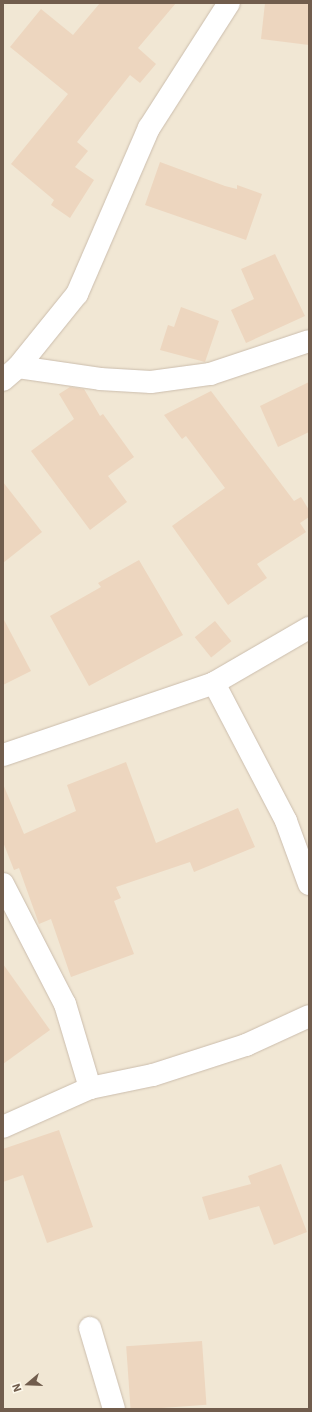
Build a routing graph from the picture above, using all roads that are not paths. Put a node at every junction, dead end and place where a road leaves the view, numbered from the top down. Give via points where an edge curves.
1 (229, 3) edge
2 (309, 341) edge
3 (11, 373) edge
4 (309, 628) edge
5 (214, 683) junction
6 (3, 755) edge
7 (3, 884) edge
8 (309, 884) edge
9 (309, 1016) edge
10 (90, 1088) junction
11 (3, 1127) edge
12 (90, 1328) dead end
13 (114, 1409) edge

1 - 3 street via 149,128 77,294
2 - 3 street via 210,374 151,382
4 - 5 street
5 - 6 street
5 - 8 street via 286,821
7 - 10 street via 66,1004
9 - 10 street via 246,1045 154,1075
10 - 11 street
12 - 13 street

